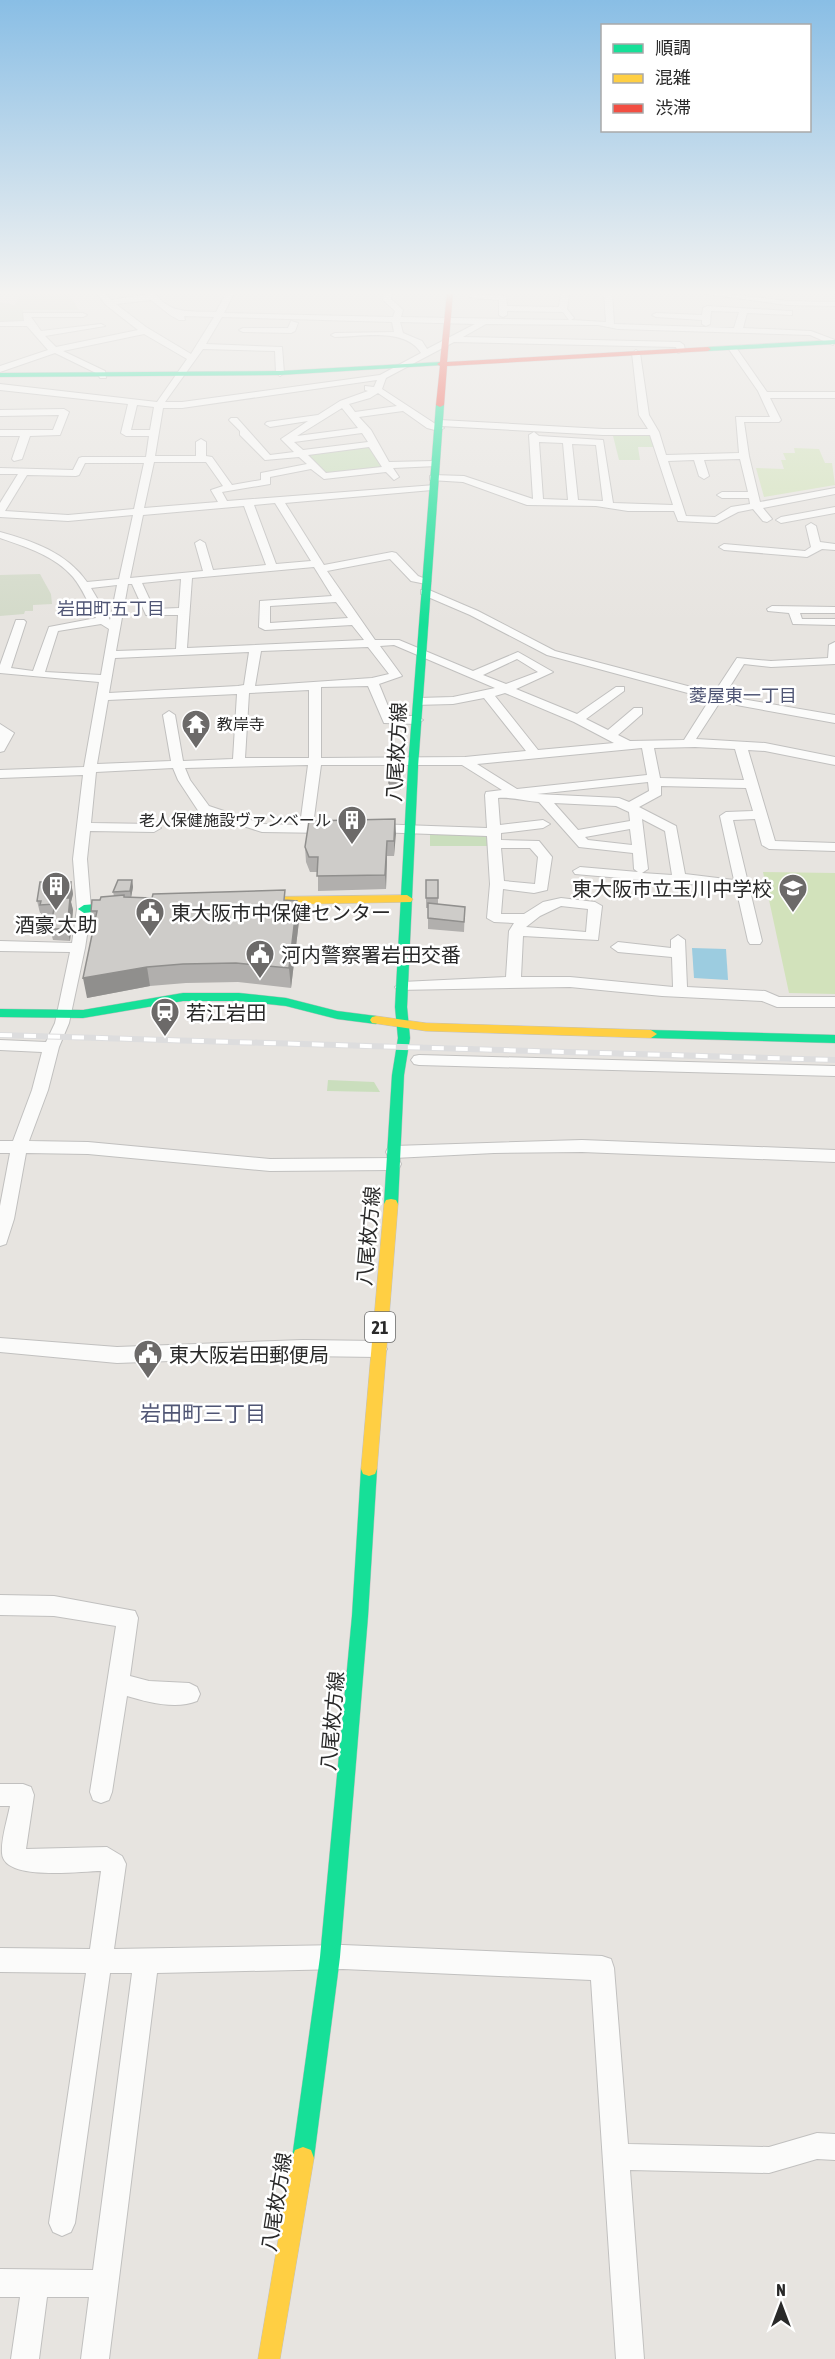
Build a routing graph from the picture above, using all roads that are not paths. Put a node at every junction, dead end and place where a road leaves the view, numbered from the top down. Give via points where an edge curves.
1 (133, 403) edge
2 (142, 403) edge
3 (195, 403) edge
4 (343, 403) joint
5 (398, 403) edge
6 (441, 403) edge
7 (642, 403) edge
8 (768, 403) edge
9 (159, 405) junction
10 (405, 408) junction
11 (0, 412) edge
12 (355, 415) junction
13 (320, 417) junction
14 (234, 420) dead end
15 (270, 424) dead end
16 (439, 426) junction
17 (366, 430) junction
18 (654, 432) junction
19 (0, 433) edge
20 (26, 433) junction
21 (155, 433) junction
22 (287, 440) junction
23 (567, 441) junction
24 (201, 442) dead end
25 (372, 444) junction
26 (299, 454) junction
27 (744, 456) junction
28 (698, 457) junction
29 (663, 458) junction
30 (17, 459) dead end
31 (201, 459) junction
32 (150, 460) junction
33 (434, 464) junction
34 (313, 466) junction
35 (388, 467) junction
36 (0, 471) edge
37 (24, 472) junction
38 (704, 476) dead end
39 (432, 482) junction
40 (229, 488) junction
41 (401, 489) junction
42 (831, 492) edge
43 (722, 495) dead end
44 (279, 501) junction
45 (754, 501) junction
46 (538, 502) junction
47 (573, 502) junction
48 (835, 502) edge
49 (248, 503) junction
50 (608, 504) junction
51 (224, 505) junction
52 (624, 507) junction
53 (679, 508) junction
54 (835, 510) edge
55 (1, 512) edge
56 (138, 513) junction
57 (682, 519) junction
58 (767, 519) dead end
59 (781, 520) dead end
60 (811, 526) dead end
61 (0, 535) edge
62 (200, 543) dead end
63 (724, 547) dead end
64 (818, 547) junction
65 (835, 547) edge
66 (272, 567) junction
67 (318, 567) junction
68 (209, 573) junction
69 (187, 575) junction
70 (129, 580) junction
71 (84, 585) junction
72 (426, 586) junction
73 (339, 599) junction
74 (772, 609) dead end
75 (793, 609) junction
76 (835, 610) edge
77 (184, 611) junction
78 (103, 620) junction
79 (355, 621) junction
80 (20, 622) dead end
81 (835, 622) edge
82 (114, 628) junction
83 (369, 641) junction
84 (835, 645) edge
85 (256, 647) junction
86 (181, 651) junction
87 (422, 652) junction
88 (109, 655) junction
89 (2, 670) edge
90 (38, 674) junction
91 (473, 675) junction
92 (105, 679) junction
93 (372, 682) junction
94 (315, 686) junction
95 (246, 688) junction
96 (620, 689) dead end
97 (508, 690) junction
98 (523, 696) junction
99 (102, 697) junction
100 (718, 698) junction
101 (490, 699) junction
102 (418, 702) junction
103 (638, 711) dead end
104 (169, 715) dead end
105 (578, 719) junction
106 (835, 719) edge
107 (417, 720) junction
108 (0, 728) edge
109 (610, 735) junction
110 (688, 743) junction
111 (647, 744) junction
112 (628, 745) junction
113 (741, 747) junction
114 (0, 748) edge
115 (535, 754) junction
116 (414, 761) junction
117 (465, 761) junction
118 (835, 761) edge
119 (239, 762) junction
120 (315, 763) junction
121 (178, 765) junction
122 (91, 770) junction
123 (0, 774) edge
124 (655, 780) junction
125 (752, 784) junction
126 (510, 792) junction
127 (543, 798) junction
128 (632, 808) junction
129 (760, 815) junction
130 (543, 824) dead end
131 (636, 824) junction
132 (84, 827) junction
133 (154, 828) dead end
134 (306, 829) junction
135 (411, 829) junction
136 (577, 834) junction
137 (495, 835) junction
138 (835, 847) edge
139 (638, 850) junction
140 (641, 869) dead end
141 (580, 871) dead end
142 (678, 877) junction
143 (497, 884) junction
144 (737, 884) dead end
145 (407, 899) junction
146 (245, 902) edge
147 (141, 904) edge
148 (84, 909) junction
149 (527, 919) junction
150 (516, 931) junction
151 (754, 941) dead end
152 (0, 946) edge
153 (618, 947) dead end
154 (78, 948) junction
155 (513, 982) junction
156 (402, 987) junction
157 (680, 990) junction
158 (835, 1002) edge
159 (0, 1013) edge
160 (64, 1014) junction
161 (403, 1025) junction
162 (835, 1039) edge
163 (0, 1045) edge
164 (51, 1047) junction
165 (419, 1060) dead end
166 (835, 1071) edge
167 (0, 1147) edge
168 (19, 1147) junction
169 (835, 1156) edge
170 (394, 1158) junction
171 (0, 1239) edge
172 (0, 1345) edge
173 (378, 1349) junction
174 (0, 1605) edge
175 (117, 1683) junction
176 (189, 1694) dead end
177 (101, 1792) dead end
178 (0, 1795) edge
179 (330, 1957) junction
180 (0, 1960) edge
181 (99, 1960) junction
182 (146, 1961) junction
183 (835, 2146) edge
184 (616, 2157) junction
185 (62, 2223) dead end
186 (0, 2283) edge
187 (35, 2283) junction
188 (104, 2284) junction
189 (25, 2359) edge
190 (95, 2359) edge
191 (269, 2359) edge
192 (630, 2359) edge

1 - 21 street via 126,433
2 - 9 street
3 - 9 street
4 - 12 street
4 - 13 street
5 - 10 street
6 - 16 main road, 八尾枚方線 / 21
7 - 18 street
8 - 27 street via 776,420 739,419
9 - 21 street
10 - 12 street
10 - 16 street via 430,426
11 - 20 street via 64,412 57,433
12 - 17 street
13 - 15 street
13 - 22 street
14 - 26 street via 268,458
16 - 18 street
16 - 33 main road, 八尾枚方線 / 21
17 - 22 street
17 - 25 street
18 - 29 street
19 - 20 street
20 - 30 street
21 - 32 street
22 - 26 street
23 - 46 street via 534,437
23 - 47 street
23 - 50 street via 600,442
24 - 31 street
25 - 26 street
25 - 35 street
26 - 34 street
27 - 28 street
27 - 45 street
28 - 29 street
28 - 38 street
29 - 53 street
31 - 32 street
31 - 40 street via 209,459
32 - 37 street via 82,460 76,473
32 - 56 street
33 - 35 street
33 - 39 main road, 八尾枚方線 / 21
34 - 35 street via 329,477
34 - 40 street via 264,475 267,482
35 - 41 street
36 - 37 street
37 - 55 street
39 - 41 street
39 - 46 street via 464,479 517,499
39 - 72 main road, 八尾枚方線 / 21
40 - 51 street via 216,490
41 - 44 street
42 - 45 street
42 - 48 street
43 - 45 street
44 - 49 street
44 - 67 street
45 - 57 street via 717,520
45 - 58 street
46 - 47 street
47 - 50 street
49 - 51 street
49 - 66 street
50 - 52 street
51 - 56 street
52 - 53 street
52 - 57 street via 629,516
53 - 57 street
54 - 59 street
55 - 56 street via 68,518
56 - 70 street
60 - 64 street
61 - 71 street via 53,557 77,573
62 - 68 street
63 - 64 street via 807,554
64 - 65 street
66 - 67 street
66 - 68 street
67 - 72 street via 392,555
67 - 73 street
68 - 69 street
69 - 70 street
69 - 77 street
70 - 71 street
70 - 77 street via 150,614
70 - 82 street
71 - 78 street
72 - 87 main road, 八尾枚方線 / 21
72 - 100 street via 551,653
73 - 79 street
73 - 79 street via 264,603 265,627
74 - 75 street
75 - 76 street
75 - 81 street via 797,622
77 - 86 street
78 - 82 street
78 - 90 street via 53,629
79 - 83 street
80 - 89 street
82 - 88 street
83 - 85 street
83 - 87 street via 395,642
83 - 93 street via 396,676
84 - 100 street via 833,661 771,664 741,660
85 - 86 street
85 - 95 street
86 - 88 street
87 - 91 street
87 - 102 main road, 八尾枚方線 / 21
88 - 92 street
89 - 90 street
90 - 92 street
91 - 97 street
91 - 97 street via 518,655 547,672
92 - 99 street
93 - 94 street
93 - 107 street via 388,720
94 - 95 street
94 - 120 street
95 - 99 street
95 - 119 street
96 - 105 street
97 - 98 street
97 - 101 street
98 - 101 street
98 - 105 street
99 - 122 street
100 - 106 street
100 - 110 street
101 - 102 street
101 - 115 street
102 - 107 main road, 八尾枚方線 / 21
103 - 109 street
104 - 121 street
105 - 109 street
107 - 116 main road, 八尾枚方線 / 21
108 - 114 street via 8,733
109 - 112 street
110 - 111 street
110 - 113 street
111 - 112 street
111 - 124 street
112 - 115 street
113 - 118 street via 765,747
113 - 125 street
115 - 117 street
116 - 117 street
116 - 120 street
116 - 135 main road, 八尾枚方線 / 21
117 - 126 street
119 - 120 street
119 - 121 street
120 - 134 street
121 - 122 street
121 - 134 street via 192,796 204,809 262,828
122 - 123 street
122 - 132 street
124 - 125 street
124 - 126 street
124 - 128 street via 656,792
125 - 129 street
126 - 127 street
126 - 137 street via 491,795
127 - 128 street via 619,802
127 - 136 street
128 - 131 street
128 - 142 street via 670,829
129 - 138 street via 769,845
129 - 151 street via 726,816
130 - 137 street
131 - 136 street
131 - 139 street
132 - 133 street
132 - 148 street via 80,860
134 - 135 street
135 - 137 street
135 - 145 main road, 八尾枚方線 / 21
136 - 139 street via 584,844
137 - 143 street
137 - 143 street via 534,844 545,857 542,887
139 - 140 street
141 - 142 street via 673,880
142 - 144 street
143 - 149 street via 494,918
145 - 146 main road
145 - 156 main road, 八尾枚方線 / 21
147 - 148 main road
148 - 154 street
149 - 150 street
149 - 150 street via 560,902 595,906 593,937
150 - 155 street
152 - 154 street
153 - 157 street via 678,946
154 - 160 street
155 - 156 street
155 - 157 street
156 - 161 main road, 八尾枚方線 / 21
157 - 158 street via 765,996 777,1002
159 - 160 main road
160 - 161 main road via 183,998 239,997
160 - 164 street
161 - 162 main road
161 - 170 main road, 八尾枚方線 / 21
163 - 164 street
164 - 168 street
165 - 166 street
167 - 168 street
168 - 170 street via 88,1148 270,1165
168 - 171 street
169 - 170 street via 582,1146 494,1147
170 - 173 main road, 八尾枚方線 / 21
172 - 173 street via 117,1355
173 - 179 main road, 八尾枚方線 / 21 via 360,1616
174 - 175 street via 54,1606 128,1618
175 - 176 street via 149,1692
175 - 177 street
178 - 181 street via 23,1795 13,1854 23,1861 107,1859 114,1864
179 - 182 street
179 - 184 street via 602,1968
179 - 191 main road, 八尾枚方線 / 21 via 300,2181
180 - 181 street
181 - 182 street
181 - 185 street
182 - 188 street
183 - 184 street via 817,2146 769,2160
184 - 192 street
186 - 187 street
187 - 188 street
187 - 189 street
188 - 190 street

